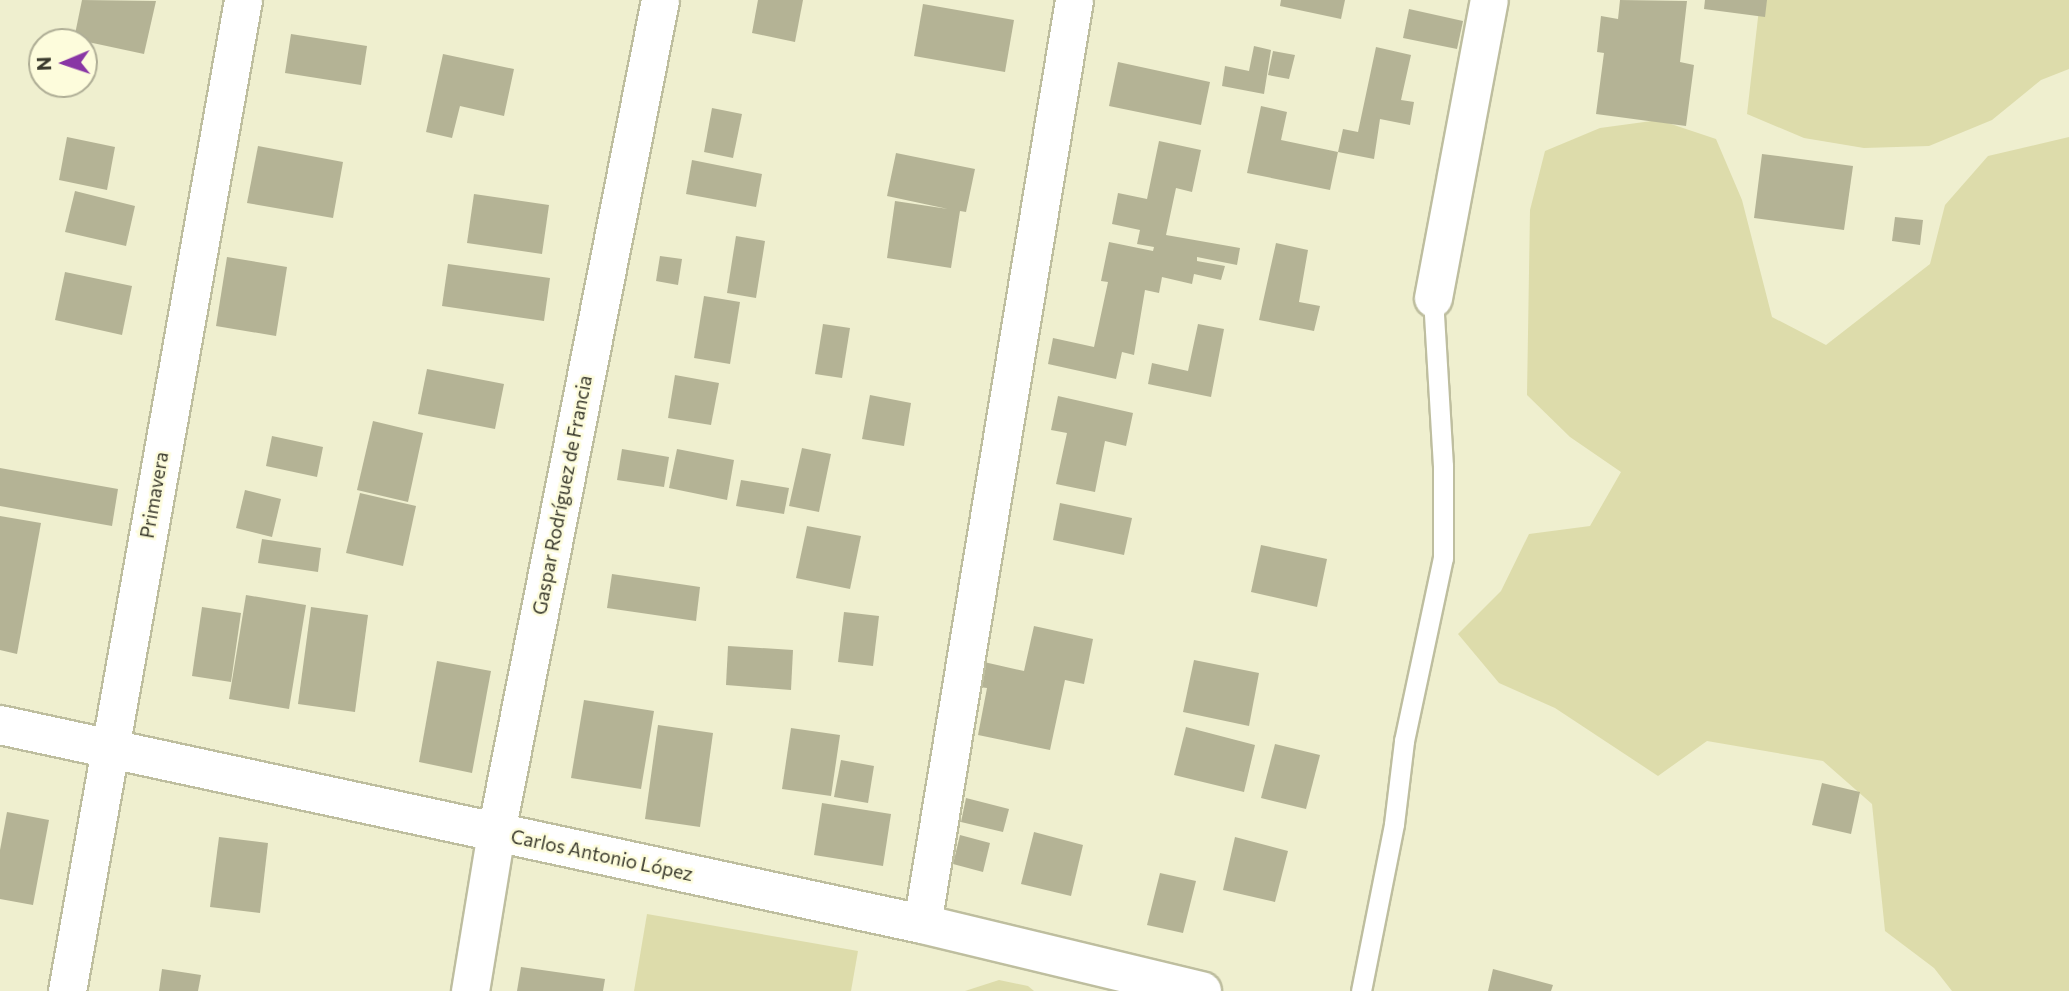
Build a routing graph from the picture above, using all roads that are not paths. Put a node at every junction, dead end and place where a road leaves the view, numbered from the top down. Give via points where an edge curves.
1 (243, 0) edge
2 (660, 0) edge
3 (1074, 0) edge
4 (1489, 0) edge
5 (1433, 298) joint
6 (0, 725) edge
7 (109, 750) junction
8 (496, 832) junction
9 (922, 924) junction
10 (67, 991) edge
11 (470, 991) edge
12 (1202, 991) edge
13 (1361, 991) edge

1 - 7 street, Primavera
2 - 8 street, Gaspar Rodríguez de Francia
3 - 9 street
4 - 5 street
5 - 13 lane via 1443,466 1443,558 1404,741 1394,824
6 - 7 street, Carlos Antonio López
7 - 8 street, Carlos Antonio López
7 - 10 street, Primavera
8 - 9 street, Carlos Antonio López
8 - 11 street, Gaspar Rodríguez de Francia
9 - 12 street, Carlos Antonio López

